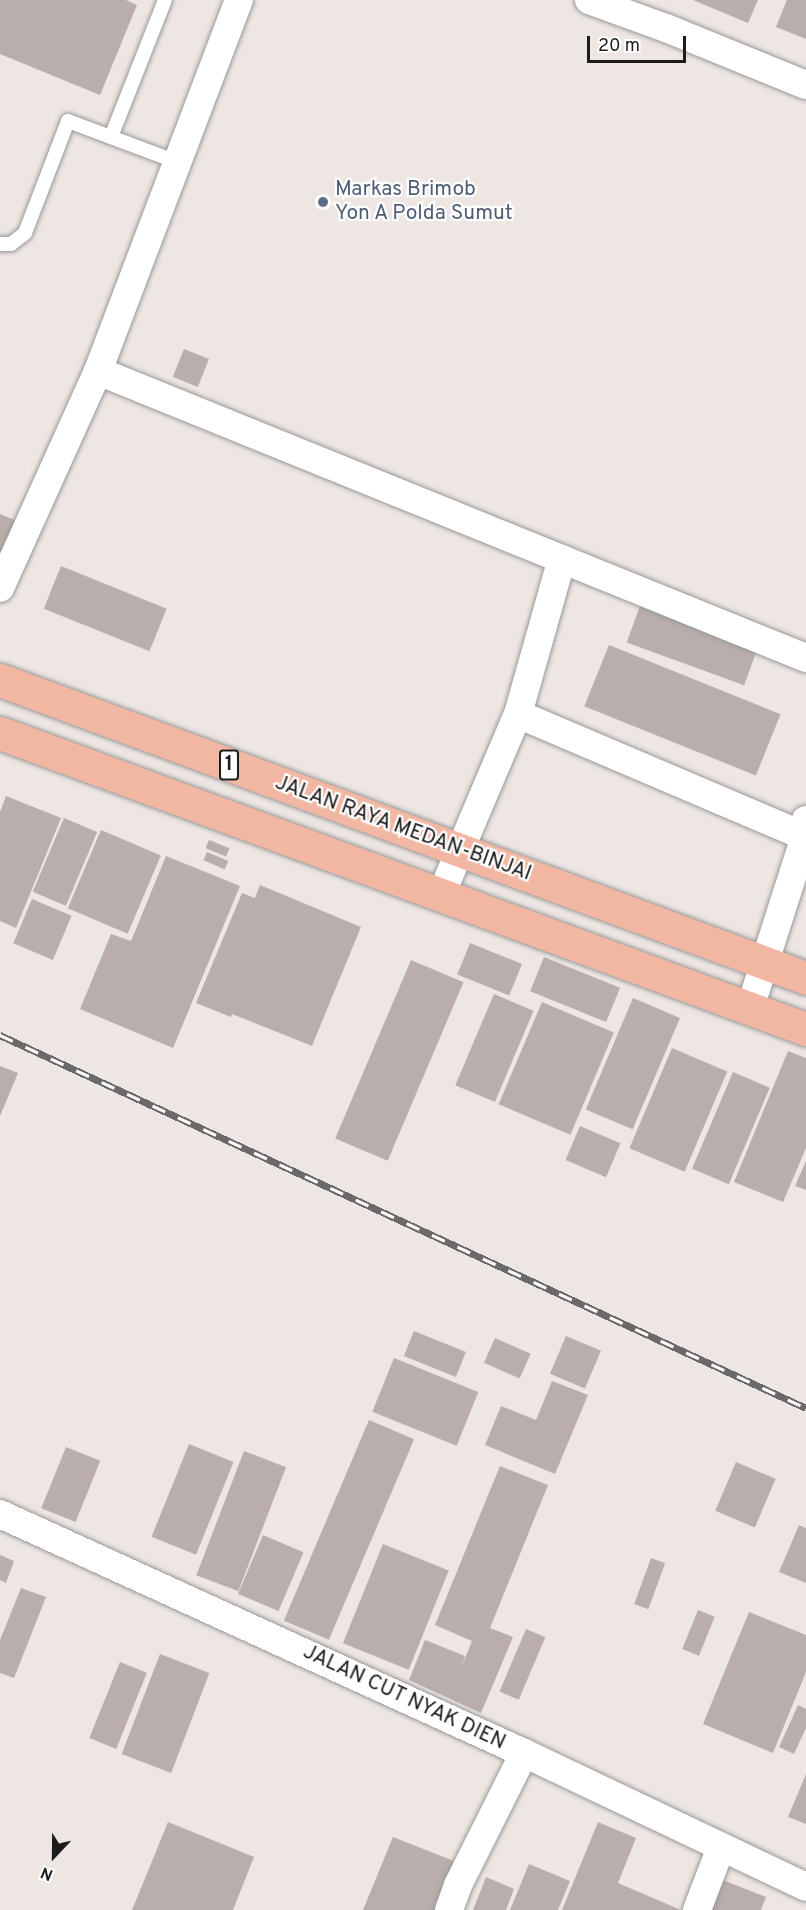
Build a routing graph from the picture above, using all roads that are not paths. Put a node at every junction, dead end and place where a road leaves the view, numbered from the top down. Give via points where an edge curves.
1 (165, 0) edge
2 (238, 0) edge
3 (589, 0) edge
4 (806, 85) edge
5 (111, 137) junction
6 (177, 162) junction
7 (0, 244) edge
8 (98, 371) junction
9 (562, 559) junction
10 (0, 588) edge
11 (806, 658) edge
12 (0, 680) edge
13 (518, 714) junction
14 (0, 733) edge
15 (806, 831) edge
16 (459, 849) junction
17 (441, 895) junction
18 (766, 964) junction
19 (806, 978) edge
20 (750, 1008) junction
21 (806, 1029) edge
22 (0, 1514) edge
23 (524, 1753) junction
24 (722, 1847) junction
25 (806, 1887) edge
26 (449, 1910) edge
27 (697, 1910) edge

1 - 5 lane
2 - 6 street
3 - 4 street
5 - 6 lane
5 - 7 lane via 68,121 25,233 11,244
6 - 8 street
8 - 9 street
8 - 10 street
9 - 11 street
9 - 13 street
12 - 16 main road, JALAN RAYA MEDAN-BINJAI / 1
13 - 15 street
13 - 16 street
14 - 17 main road, 1
15 - 18 street
16 - 17 street
16 - 18 main road, JALAN RAYA MEDAN-BINJAI / 1
17 - 20 main road, 1
18 - 19 main road, JALAN RAYA MEDAN-BINJAI / 1
18 - 20 street
20 - 21 main road, 1
22 - 23 street, JALAN CUT NYAK DIEN
23 - 24 street, JALAN CUT NYAK DIEN
23 - 26 street
24 - 25 street, JALAN CUT NYAK DIEN
24 - 27 street

